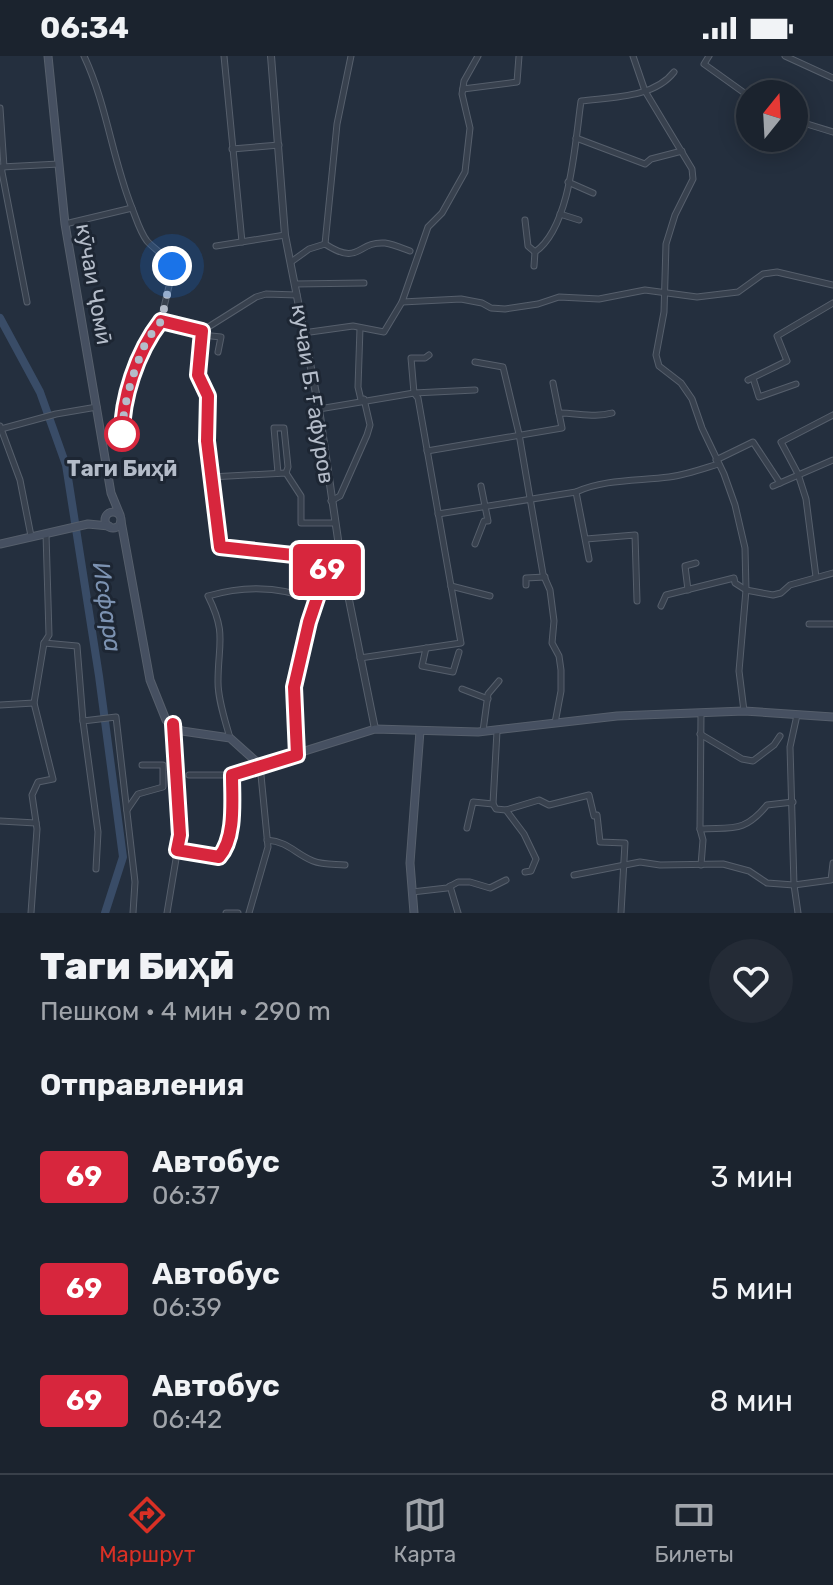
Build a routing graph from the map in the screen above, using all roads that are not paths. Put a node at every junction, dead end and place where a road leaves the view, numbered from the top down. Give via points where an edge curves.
1 (48, 56) edge
2 (84, 56) edge
3 (224, 56) edge
4 (271, 56) edge
5 (351, 56) edge
6 (478, 56) edge
7 (519, 56) edge
8 (633, 56) edge
9 (709, 56) edge
10 (785, 56) edge
11 (674, 72) dead end
12 (833, 78) edge
13 (736, 87) edge
14 (463, 89) junction
15 (645, 91) junction
16 (0, 108) edge
17 (808, 124) edge
18 (833, 132) edge
19 (576, 138) junction
20 (280, 145) junction
21 (232, 149) junction
22 (682, 151) junction
23 (59, 164) junction
24 (4, 167) junction
25 (568, 182) junction
26 (593, 193) dead end
27 (132, 208) junction
28 (560, 214) junction
29 (525, 220) dead end
30 (579, 220) dead end
31 (65, 224) junction
32 (285, 235) junction
33 (242, 242) junction
34 (325, 244) junction
35 (216, 246) dead end
36 (410, 251) dead end
37 (535, 252) junction
38 (291, 262) junction
39 (534, 266) dead end
40 (364, 283) dead end
41 (295, 284) junction
42 (833, 285) edge
43 (664, 290) junction
44 (297, 295) junction
45 (27, 302) dead end
46 (402, 302) junction
47 (833, 303) edge
48 (161, 321) junction
49 (360, 328) junction
50 (202, 333) junction
51 (303, 333) junction
52 (218, 352) dead end
53 (429, 355) dead end
54 (475, 362) dead end
55 (553, 383) dead end
56 (796, 384) dead end
57 (475, 390) dead end
58 (414, 393) junction
59 (362, 400) junction
60 (97, 407) junction
61 (319, 409) junction
62 (559, 413) junction
63 (612, 413) dead end
64 (833, 415) edge
65 (1, 428) edge
66 (519, 434) junction
67 (122, 439) dead end
68 (427, 451) junction
69 (833, 460) edge
70 (717, 462) junction
71 (278, 473) junction
72 (286, 473) junction
73 (798, 474) junction
74 (211, 477) junction
75 (481, 486) dead end
76 (576, 492) junction
77 (111, 493) junction
78 (529, 500) junction
79 (331, 501) junction
80 (485, 507) junction
81 (108, 514) junction
82 (438, 514) junction
83 (120, 518) junction
84 (335, 523) junction
85 (86, 524) junction
86 (110, 527) junction
87 (46, 534) junction
88 (31, 537) junction
89 (586, 539) junction
90 (0, 544) edge
91 (475, 544) dead end
92 (125, 546) junction
93 (330, 559) junction
94 (589, 559) dead end
95 (341, 560) junction
96 (696, 563) dead end
97 (833, 573) edge
98 (545, 577) junction
99 (816, 577) junction
100 (526, 585) dead end
101 (451, 586) junction
102 (688, 590) junction
103 (746, 590) junction
104 (490, 596) dead end
105 (317, 601) junction
106 (637, 601) dead end
107 (661, 606) dead end
108 (809, 624) dead end
109 (833, 624) edge
110 (44, 643) junction
111 (426, 648) junction
112 (459, 652) dead end
113 (360, 658) junction
114 (499, 681) dead end
115 (462, 689) dead end
116 (488, 699) junction
117 (34, 703) junction
118 (0, 705) edge
119 (744, 711) junction
120 (701, 714) junction
121 (797, 715) junction
122 (833, 717) edge
123 (86, 721) junction
124 (173, 724) junction
125 (554, 724) junction
126 (375, 729) junction
127 (420, 731) junction
128 (497, 731) junction
129 (483, 732) junction
130 (700, 734) junction
131 (780, 736) dead end
132 (230, 738) junction
133 (297, 755) junction
134 (142, 765) dead end
135 (260, 765) junction
136 (189, 775) dead end
137 (232, 775) junction
138 (793, 802) junction
139 (493, 804) junction
140 (506, 810) junction
141 (126, 811) junction
142 (0, 821) edge
143 (36, 823) junction
144 (467, 828) dead end
145 (700, 829) junction
146 (267, 840) junction
147 (177, 850) junction
148 (833, 863) edge
149 (624, 864) junction
150 (345, 865) dead end
151 (701, 865) junction
152 (96, 869) dead end
153 (525, 872) dead end
154 (574, 875) dead end
155 (506, 880) dead end
156 (794, 885) junction
157 (450, 886) junction
158 (411, 892) junction
159 (31, 913) edge
160 (133, 913) edge
161 (167, 913) edge
162 (226, 913) edge
163 (238, 913) edge
164 (249, 913) edge
165 (414, 913) edge
166 (458, 913) edge
167 (621, 913) edge
168 (798, 913) edge

1 - 23 main road, кӯчаи Ҷомӣ
2 - 27 street via 100,93
3 - 21 street
4 - 20 street, кучаи Б. Ғафуров
5 - 34 street via 337,124
6 - 14 street
7 - 14 street via 517,82
8 - 15 street
9 - 13 street via 704,64
10 - 12 street
11 - 15 street via 666,83
14 - 46 street via 470,128 465,172 428,227
15 - 19 street via 581,101
15 - 22 street
16 - 24 street
17 - 18 street
19 - 22 street via 645,164
19 - 25 street
20 - 21 street
20 - 32 street, кучаи Б. Ғафуров
21 - 33 street
22 - 43 street via 693,179 666,244
23 - 24 street
23 - 31 main road, кӯчаи Ҷомӣ
24 - 45 street
25 - 26 street
25 - 28 street
27 - 31 street
27 - 48 street via 145,239 172,266
28 - 30 street
28 - 37 street via 547,244
29 - 37 street via 528,246
31 - 60 main road, кӯчаи Ҷомӣ
32 - 33 street
32 - 38 street, кучаи Б. Ғафуров
33 - 35 street
34 - 36 street via 349,255 383,243
34 - 38 street
37 - 39 street
38 - 41 street, кучаи Б. Ғафуров
40 - 41 street
41 - 44 street, кучаи Б. Ғафуров
42 - 43 street via 777,272 763,274 738,292 697,297
43 - 46 street via 599,299 559,297 505,309 461,299
43 - 70 street via 659,366 692,399
44 - 50 street via 256,297
44 - 51 street, кучаи Б. Ғафуров
46 - 49 street via 384,332
47 - 56 street via 777,336 787,361 750,379 759,397
48 - 50 street
48 - 67 street via 147,339 125,401
49 - 51 street
49 - 59 street
50 - 52 street via 221,337
50 - 74 street via 198,375 208,396
51 - 61 street, кучаи Б. Ғафуров
53 - 58 street via 411,358
54 - 66 street via 503,367
55 - 62 street
57 - 58 street
58 - 59 street
58 - 68 street
59 - 61 street
59 - 79 street via 370,425 367,435 340,496
60 - 65 street
60 - 77 main road, кӯчаи Ҷомӣ
61 - 79 street, кучаи Б. Ғафуров
62 - 63 street
62 - 66 street via 562,428
64 - 73 street via 781,442
65 - 88 street via 20,480
66 - 68 street
66 - 78 street
68 - 82 street
69 - 73 street
70 - 73 street via 753,442 776,485
70 - 76 street via 688,474
70 - 103 street via 745,548
71 - 72 street
71 - 72 street via 274,428 284,428
71 - 74 street
72 - 84 street via 301,496 301,523
73 - 99 street
74 - 93 street via 220,547
75 - 80 street
76 - 78 street
76 - 89 street
77 - 81 main road
77 - 83 main road, кӯчаи Ҷомӣ
78 - 80 street
78 - 98 street
79 - 84 street, кучаи Б. Ғафуров
80 - 82 street
80 - 91 street via 488,521
81 - 83 main road via 116,512
81 - 85 main road
81 - 86 main road
82 - 101 street
83 - 86 main road via 116,527
83 - 92 main road, кӯчаи Ҷомӣ
84 - 95 street, кучаи Б. Ғафуров
85 - 86 main road
85 - 87 main road
86 - 92 main road
87 - 88 main road
87 - 110 street via 49,635
88 - 90 main road
89 - 94 street
89 - 106 street via 635,535
92 - 124 main road, кӯчаи Ҷомӣ via 150,680 166,720
93 - 95 street
93 - 105 street
95 - 113 street, кучаи Б. Ғафуров
96 - 102 street via 685,566
97 - 99 street
98 - 100 street via 526,578
98 - 125 street via 554,621 552,643 561,670
99 - 103 street via 773,595
101 - 104 street
101 - 111 street via 461,643
102 - 103 street via 734,578
102 - 107 street via 666,595
103 - 119 street via 739,671
105 - 132 street via 290,592 234,588 208,596 221,623 218,682
105 - 133 street via 294,687
108 - 109 street
110 - 117 street
110 - 123 street via 77,646
111 - 112 street via 422,666 453,672
111 - 113 street
113 - 126 street, кучаи Б. Ғафуров
114 - 116 street
115 - 116 street
116 - 129 street
117 - 118 street
117 - 143 street via 53,779 38,782 32,795
119 - 120 main road
119 - 121 main road
120 - 125 main road
120 - 130 street
121 - 122 main road
121 - 138 street via 790,747
123 - 141 street via 116,717
123 - 152 street via 98,832
124 - 132 main road via 182,731
124 - 147 street
125 - 128 main road
126 - 127 main road
126 - 133 main road
127 - 129 main road
127 - 158 main road
128 - 129 main road
128 - 139 street
130 - 131 street via 753,761
130 - 145 street
132 - 135 main road
133 - 135 main road
134 - 141 street via 163,765 163,787 138,794
135 - 137 street
135 - 146 street
136 - 137 street
137 - 147 street via 224,851 219,857
138 - 145 street via 767,805 743,827
138 - 156 street
139 - 140 street
139 - 144 street via 473,802
140 - 149 street via 589,795 600,842 625,843
140 - 153 street via 536,859
141 - 160 street via 135,882
142 - 143 street
143 - 159 street
145 - 151 street
146 - 150 street via 283,841 311,860
146 - 164 street
147 - 161 street
148 - 156 street via 831,880
149 - 151 street
149 - 154 street
149 - 167 street
151 - 156 street via 723,864 767,883
155 - 157 street via 490,888 470,882
156 - 168 street
157 - 158 street
157 - 166 street
158 - 165 main road
162 - 163 street

